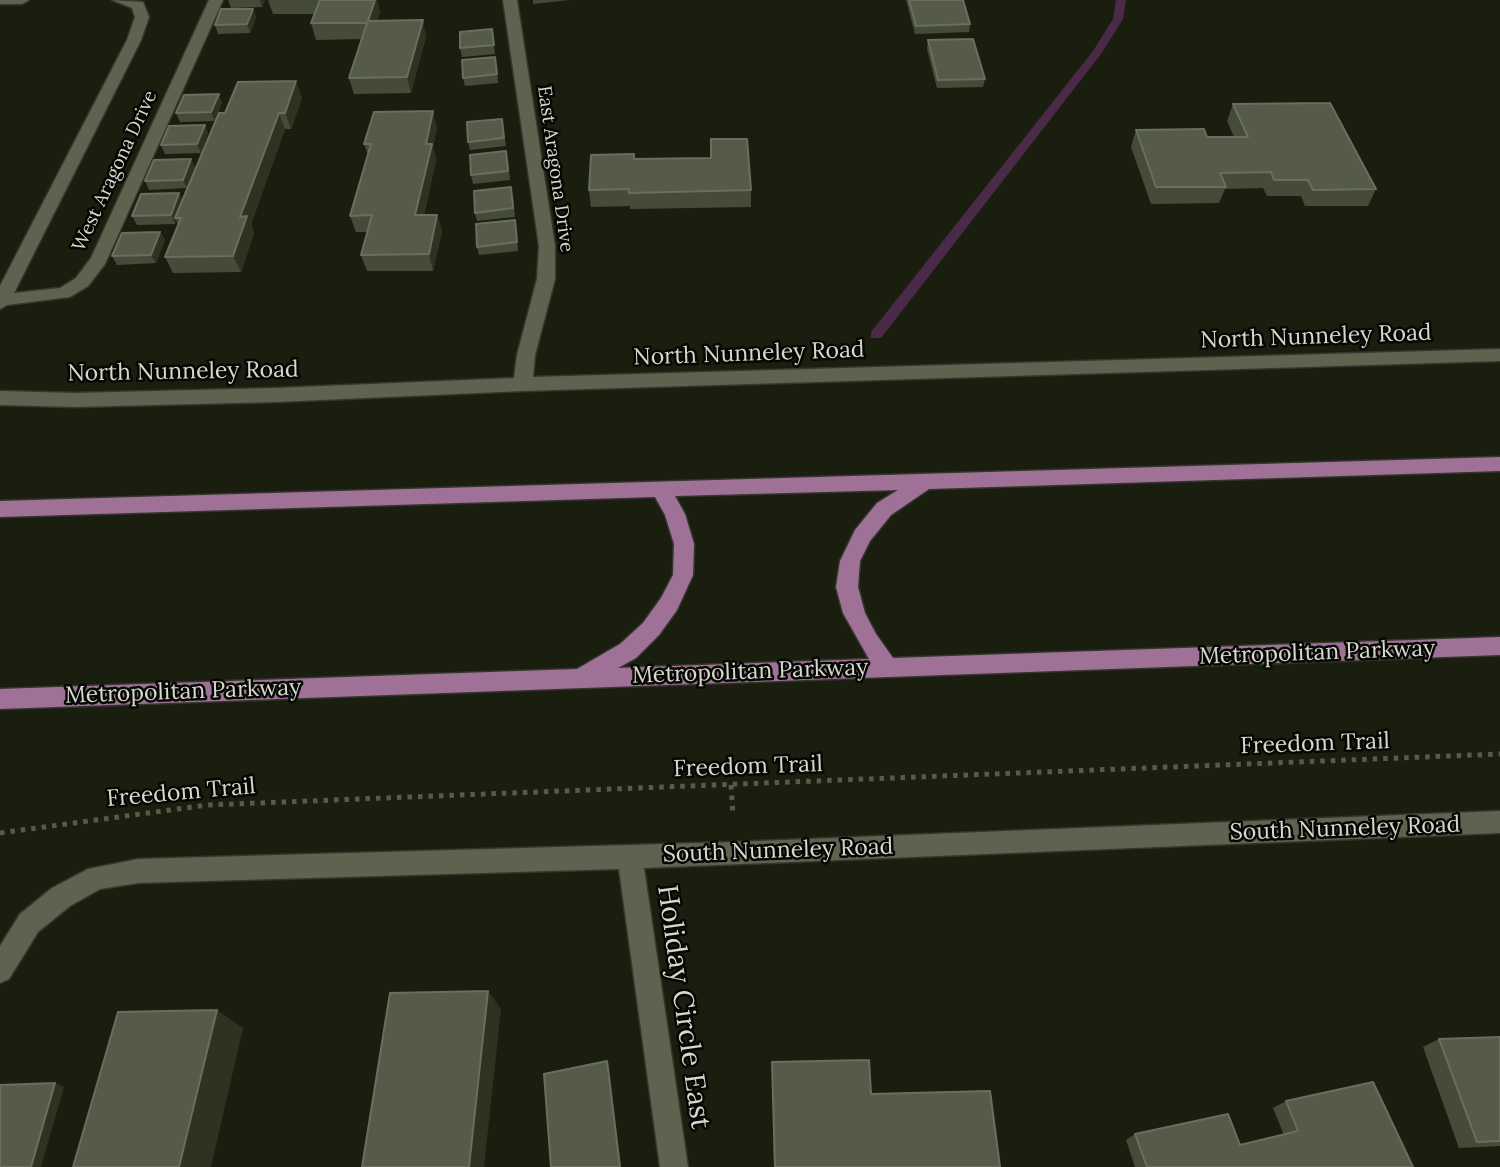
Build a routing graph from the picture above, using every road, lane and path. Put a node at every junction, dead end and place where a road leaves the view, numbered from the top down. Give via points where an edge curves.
1 (22, 0) edge
2 (119, 0) edge
3 (216, 0) edge
4 (510, 0) edge
5 (0, 1) edge
6 (1, 302) edge
7 (1500, 355) edge
8 (523, 384) junction
9 (0, 398) edge
10 (1500, 464) edge
11 (926, 481) junction
12 (660, 489) junction
13 (0, 509) edge
14 (1500, 646) edge
15 (888, 668) junction
16 (582, 677) junction
17 (0, 699) edge
18 (1500, 754) edge
19 (1500, 822) edge
20 (0, 833) edge
21 (630, 856) junction
22 (0, 970) edge
23 (674, 1167) edge

1 - 5 street
2 - 6 street via 138,5 142,17 134,40
3 - 6 street, West Aragona Drive via 99,260 82,282 64,293
4 - 8 street, East Aragona Drive via 547,246 546,279
7 - 8 street, North Nunneley Road
8 - 9 street, North Nunneley Road via 276,396
10 - 11 main road
11 - 12 main road
11 - 15 main road via 884,509 862,536 850,561 847,587 855,613
12 - 13 main road
12 - 16 main road via 675,514 684,544 683,575 651,629 628,651
14 - 15 main road, Metropolitan Parkway
15 - 16 main road, Metropolitan Parkway
16 - 17 main road, Metropolitan Parkway
18 - 20 path, Freedom Trail via 207,805
19 - 21 street, South Nunneley Road
21 - 22 street, South Nunneley Road via 97,877 61,897 29,923
21 - 23 street, Holiday Circle East

